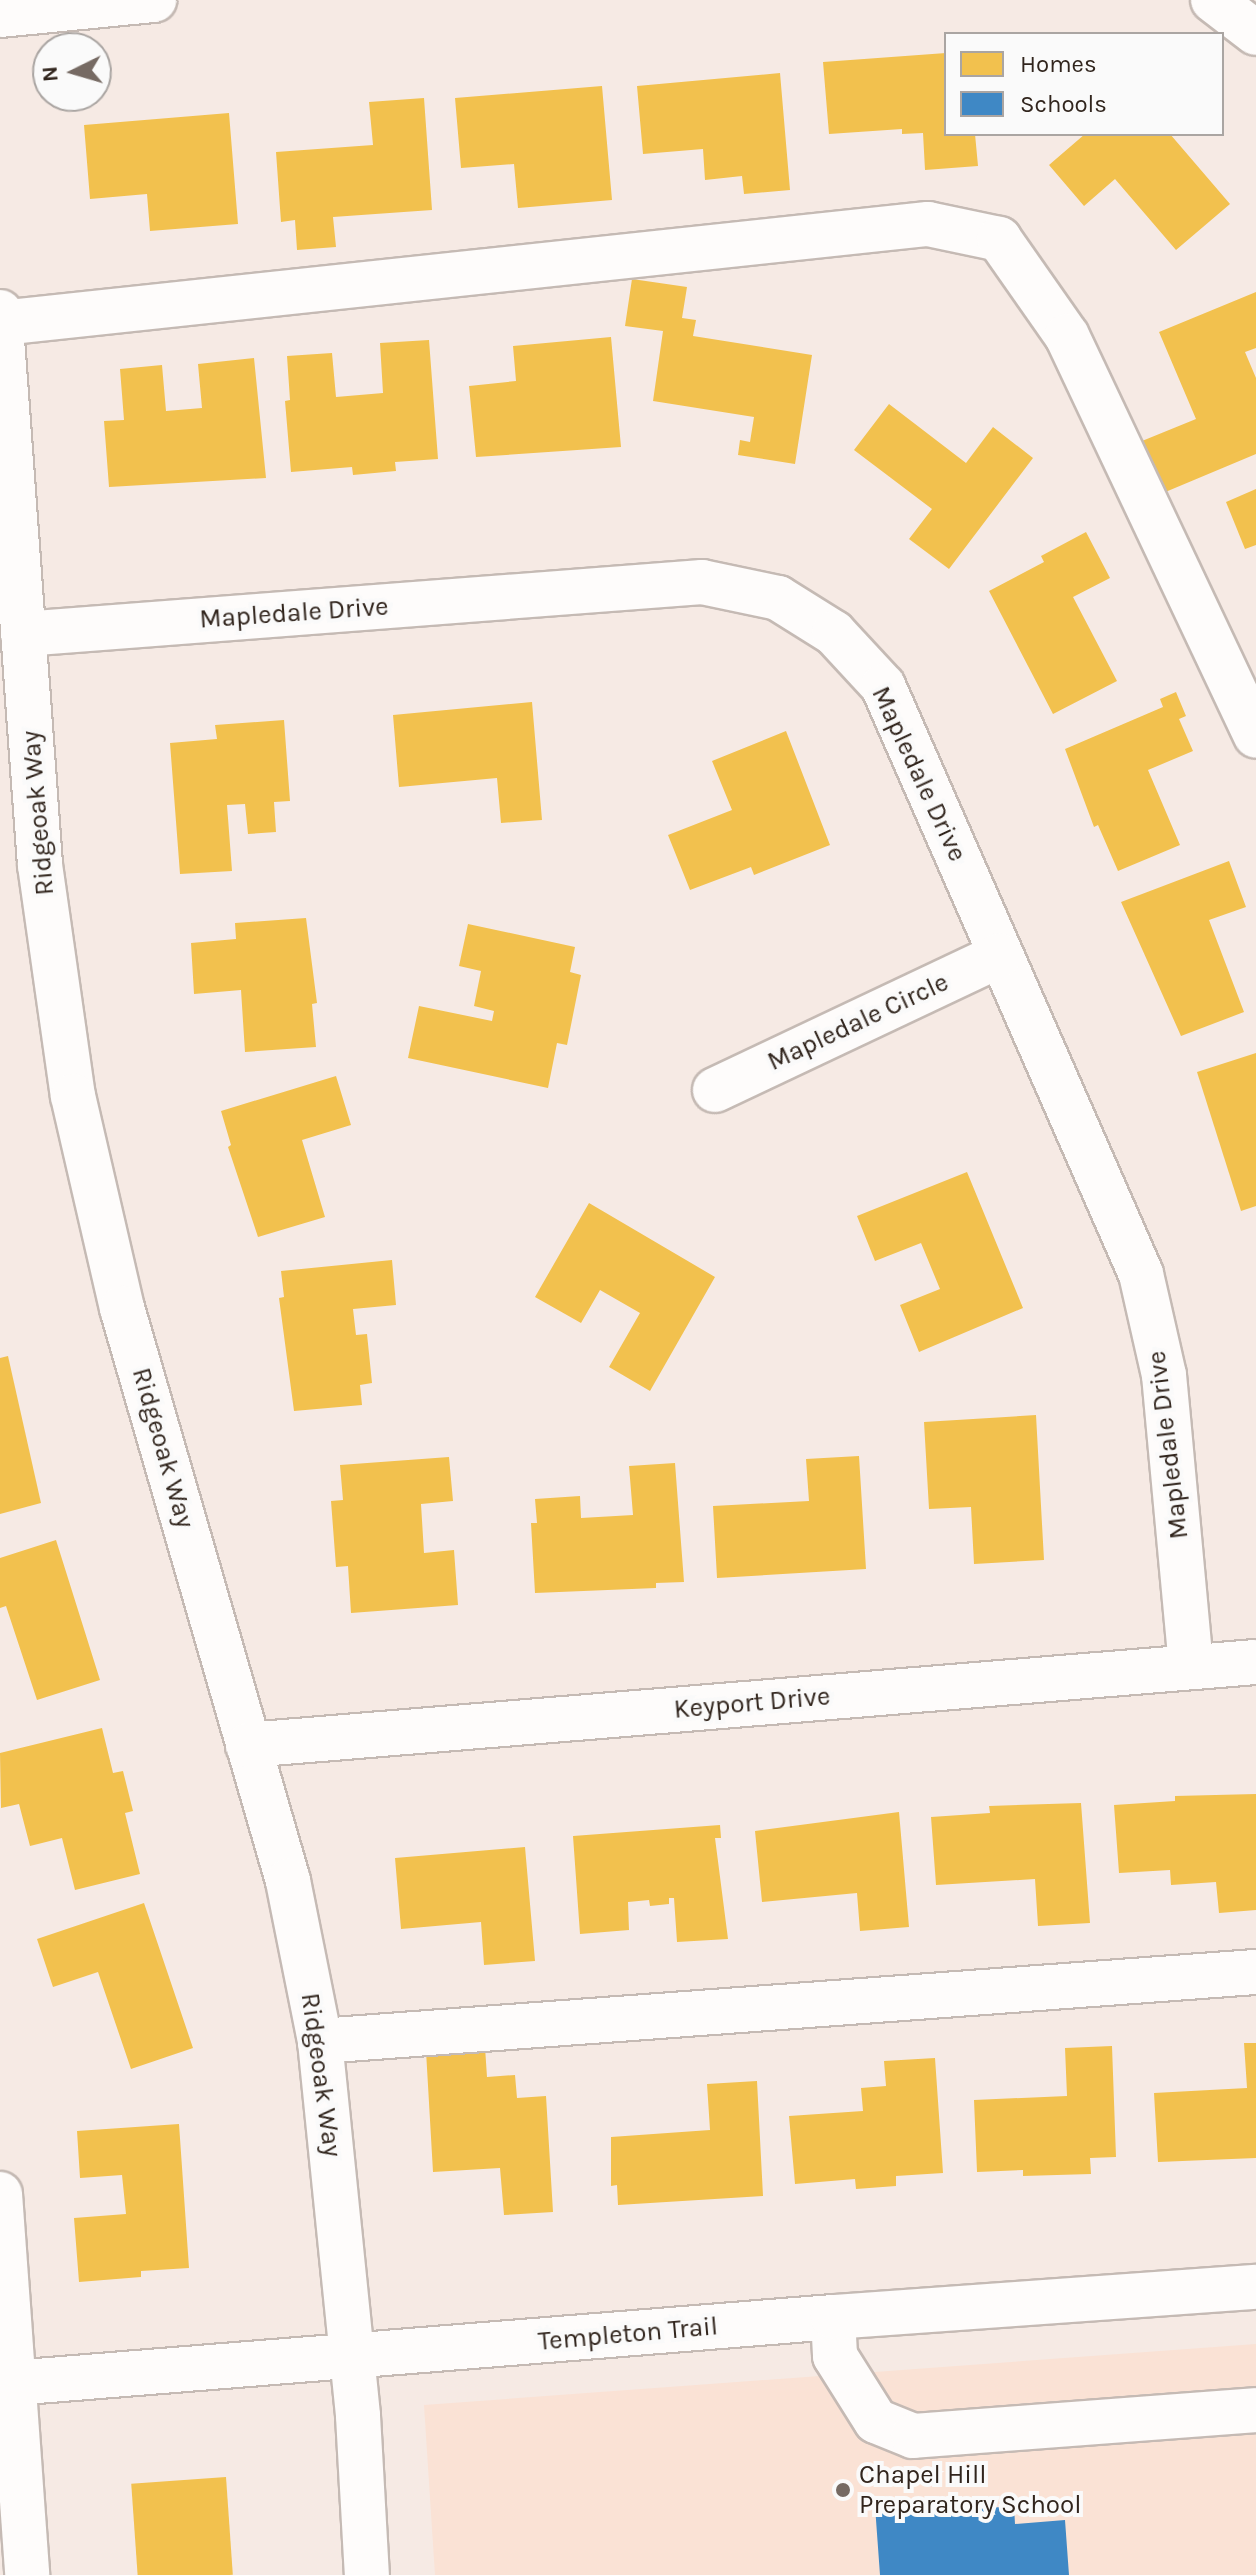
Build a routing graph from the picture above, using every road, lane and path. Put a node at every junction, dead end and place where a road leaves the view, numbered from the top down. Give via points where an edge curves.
1 (154, 0) edge
2 (1213, 0) edge
3 (0, 15) edge
4 (1256, 33) edge
5 (0, 312) edge
6 (1, 323) edge
7 (23, 634) junction
8 (1256, 736) edge
9 (1000, 955) junction
10 (715, 1090) dead end
11 (1256, 1662) edge
12 (1191, 1667) junction
13 (248, 1745) junction
14 (1256, 1972) edge
15 (320, 2041) junction
16 (0, 2194) edge
17 (1256, 2287) edge
18 (833, 2317) junction
19 (352, 2357) junction
20 (7, 2384) edge
21 (1256, 2410) edge
22 (27, 2575) edge
23 (367, 2575) edge

1 - 3 street
2 - 4 street
5 - 6 street, Ridgeoak Way
6 - 7 street, Ridgeoak Way
6 - 8 street via 928,224 999,239 1067,336
7 - 9 street, Mapledale Drive via 702,582 778,598 834,633 883,686
7 - 13 street, Ridgeoak Way via 40,865 73,1096 122,1308
9 - 10 street, Mapledale Circle
9 - 12 street, Mapledale Drive via 1141,1274 1164,1375
11 - 12 street, Keyport Drive
12 - 13 street, Keyport Drive
13 - 15 street, Ridgeoak Way via 288,1881
14 - 15 street
15 - 19 street, Ridgeoak Way
16 - 20 street
17 - 18 street, Templeton Trail
18 - 19 street, Templeton Trail
18 - 21 street via 835,2356 876,2421 913,2436
19 - 20 street, Templeton Trail
19 - 23 street, Ridgeoak Way
20 - 22 street

